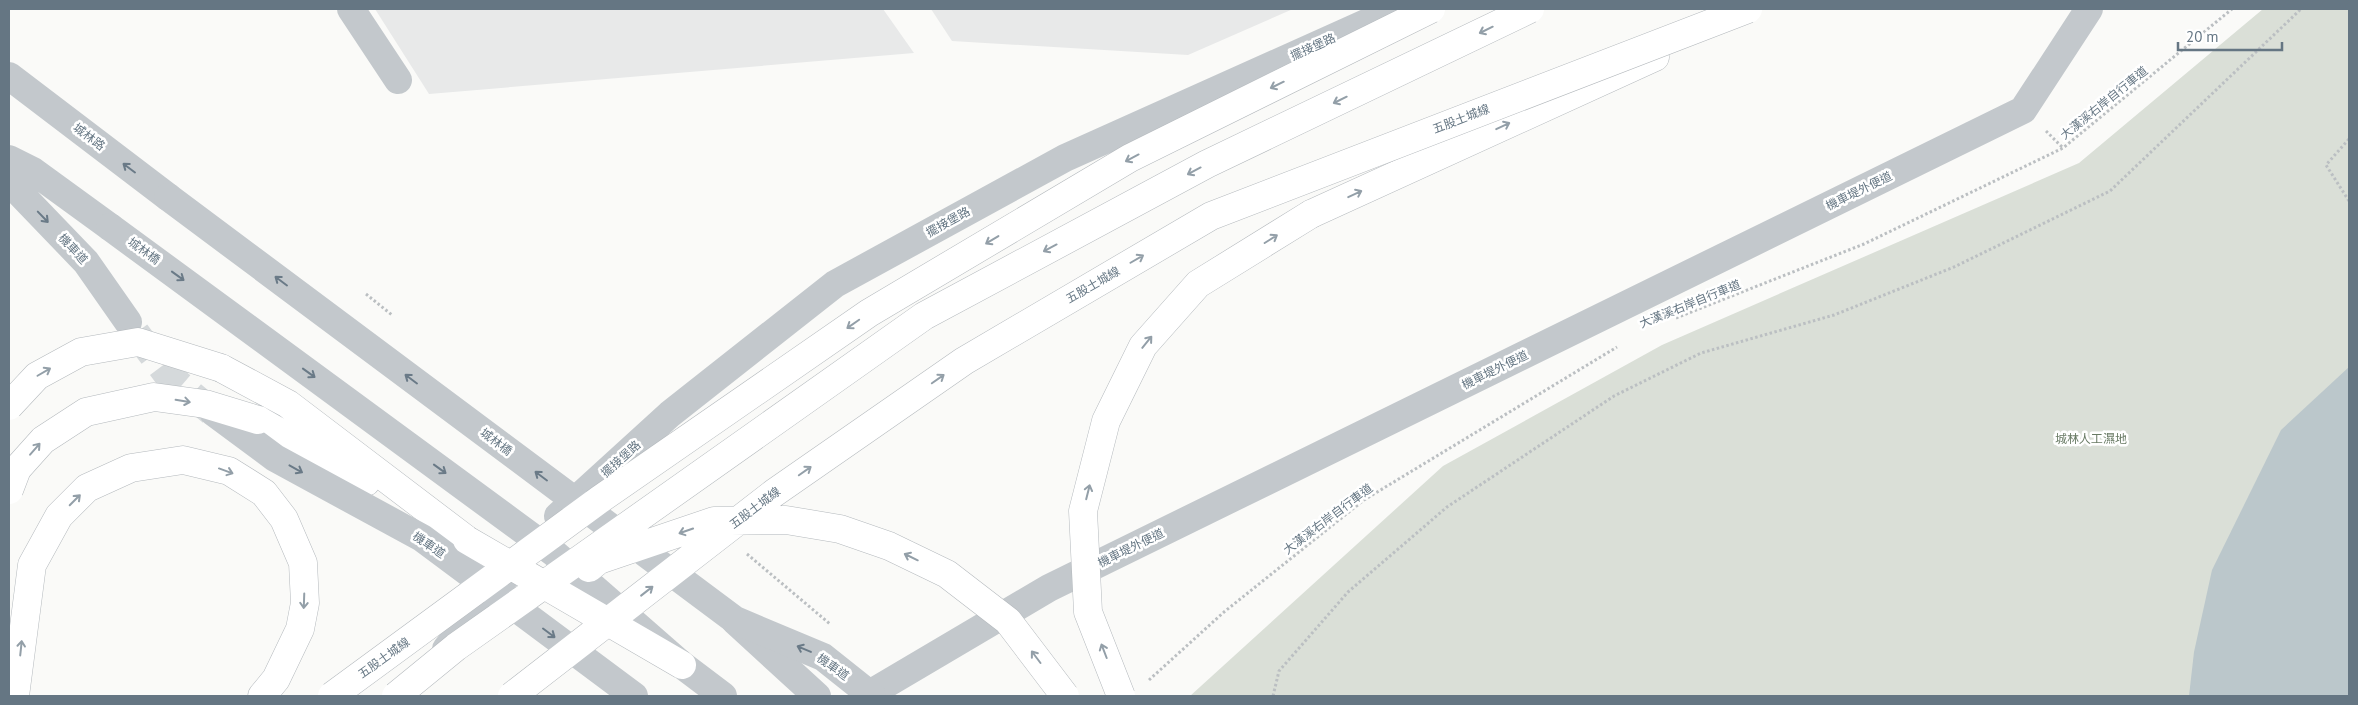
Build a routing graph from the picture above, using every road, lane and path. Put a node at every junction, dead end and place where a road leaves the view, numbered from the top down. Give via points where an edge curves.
1 (351, 9) edge
2 (1398, 9) edge
3 (1431, 9) edge
4 (1530, 9) edge
5 (1748, 9) edge
6 (1761, 9) edge
7 (2089, 9) edge
8 (2232, 9) edge
9 (2301, 9) edge
10 (9, 76) edge
11 (398, 80) dead end
12 (2349, 139) edge
13 (9, 159) edge
14 (9, 182) edge
15 (168, 197) joint
16 (2349, 201) edge
17 (366, 294) dead end
18 (392, 315) dead end
19 (1672, 320) dead end
20 (128, 322) tunnel mouth
21 (1620, 346) dead end
22 (9, 406) edge
23 (212, 412) tunnel mouth
24 (9, 490) edge
25 (552, 521) junction
26 (467, 540) junction
27 (744, 552) dead end
28 (791, 592) dead end
29 (735, 620) junction
30 (682, 665) junction
31 (1146, 683) dead end
32 (15, 696) edge
33 (262, 696) edge
34 (332, 696) edge
35 (342, 696) edge
36 (396, 696) edge
37 (408, 696) edge
38 (419, 696) edge
39 (512, 696) edge
40 (634, 696) edge
41 (723, 696) edge
42 (817, 696) edge
43 (866, 696) edge
44 (872, 696) edge
45 (1065, 696) edge
46 (1121, 696) edge
47 (1273, 696) edge

1 - 11 street
2 - 25 street, 擺接堡路 via 1065,158 835,284 670,414
3 -> 34 highway, 五股土城線, bridge via 1130,158 869,313 599,500
4 -> 36 highway, bridge via 1207,164 924,316 456,647
39 -> 5 highway, 五股土城線, bridge via 774,492 964,361 1211,216
46 -> 6 highway, bridge via 1088,612 1083,511 1106,421 1143,346 1198,284 1311,214
7 - 43 street, 機車堤外便道 via 2023,110 1049,588
8 - 19 path, 大漢溪右岸自行車道 via 2063,148 1864,244
9 - 47 path via 2110,191 1954,267 1843,312 1701,353 1614,396 1447,507 1348,592 1279,671
15 -> 10 street, 城林路
12 - 16 path via 2326,165
13 -> 30 street, 城林橋, bridge via 33,171 110,226 554,553
14 -> 20 street, 機車道 via 86,262
29 -> 15 street, 城林橋, bridge
17 - 18 path
21 - 31 path, 大漢溪右岸自行車道 via 1364,500 1224,612
22 -> 26 highway, bridge via 37,376 81,352 138,342 221,368 288,404
23 -> 40 street, 機車道, bridge via 275,458 422,538
24 -> 26 highway, bridge via 17,470 43,440 86,412 154,397 205,404 258,420
25 - 35 street, 擺接堡路 via 367,670
25 - 37 street, 擺接堡路
26 - 30 highway, bridge
27 - 28 path
29 - 42 street, 城林橋
44 -> 29 street, 機車道, bridge via 824,657
30 - 41 street, 城林橋, bridge
32 -> 33 highway via 32,565 59,516 87,488 122,472 183,460 229,471 264,493 284,519 303,563 305,603 300,629 276,679
45 -> 38 highway, bridge via 1008,621 947,574 889,546 840,529 786,520 714,521 599,560

